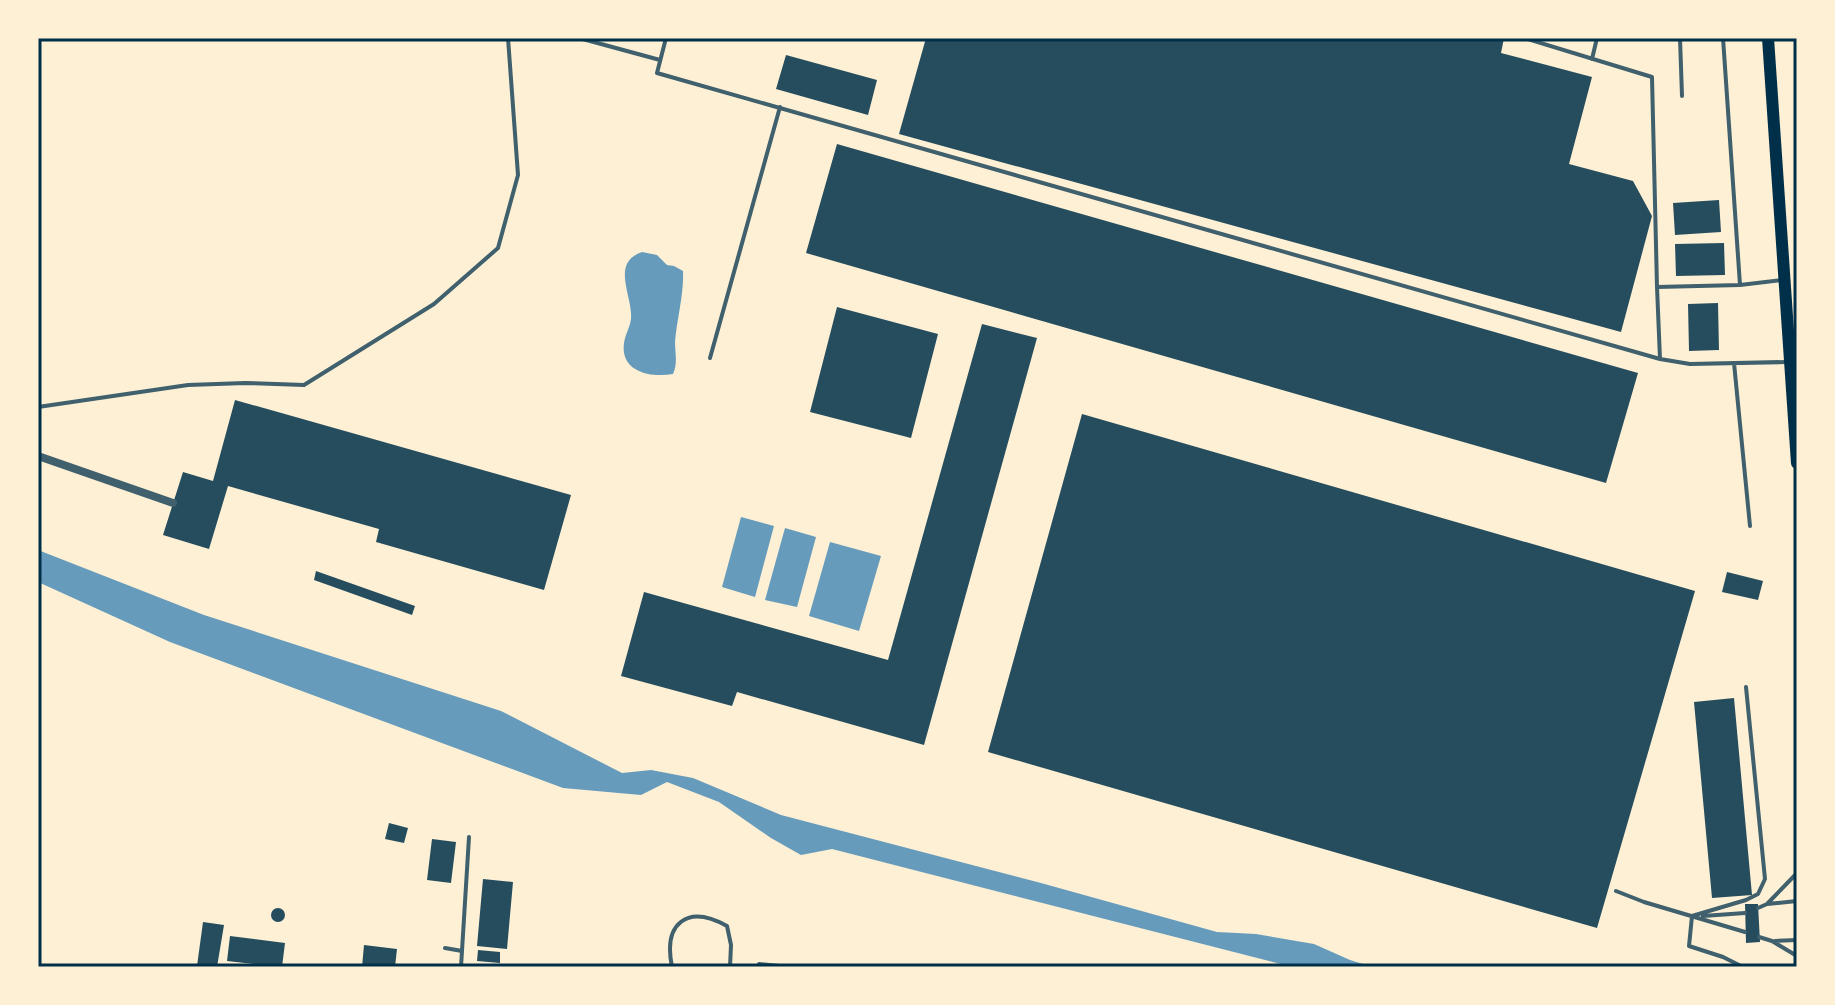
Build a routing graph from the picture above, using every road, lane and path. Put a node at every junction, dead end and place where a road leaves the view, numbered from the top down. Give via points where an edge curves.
1 (508, 38) edge
2 (579, 38) edge
3 (666, 38) edge
4 (1524, 38) edge
5 (1597, 38) edge
6 (1680, 38) edge
7 (1723, 38) edge
8 (1768, 38) edge
9 (1592, 59) junction
10 (660, 60) junction
11 (1682, 96) dead end
12 (780, 107) junction
13 (1784, 280) junction
14 (1740, 285) junction
15 (1657, 287) junction
16 (710, 358) dead end
17 (1660, 359) junction
18 (1790, 362) junction
19 (1734, 363) junction
20 (38, 407) edge
21 (38, 456) edge
22 (1797, 463) edge
23 (173, 503) dead end
24 (1750, 526) dead end
25 (1746, 687) dead end
26 (469, 837) dead end
27 (1797, 873) edge
28 (1616, 891) dead end
29 (1797, 901) edge
30 (1767, 904) junction
31 (1758, 908) dead end
32 (1745, 913) dead end
33 (1692, 916) junction
34 (1745, 932) dead end
35 (1759, 937) dead end
36 (1797, 940) edge
37 (1772, 941) junction
38 (445, 948) dead end
39 (462, 951) junction
40 (1797, 956) edge
41 (461, 967) edge
42 (672, 967) edge
43 (730, 967) edge
44 (759, 967) edge
45 (789, 967) edge
46 (1743, 967) edge

1 - 20 lane via 518,175 498,248 434,304 304,385 188,385
2 - 10 lane
3 - 10 lane
4 - 9 lane
5 - 9 lane
6 - 11 lane
7 - 14 lane
8 - 13 main road
9 - 15 lane via 1652,77
10 - 12 lane via 657,73
12 - 16 lane
12 - 17 lane
13 - 14 lane
13 - 18 main road
14 - 15 lane
15 - 17 lane
17 - 19 lane
18 - 19 lane
18 - 22 main road
19 - 24 lane
21 - 23 street
25 - 33 lane via 1765,879 1758,894
26 - 39 lane
27 - 30 lane
28 - 33 lane
29 - 30 lane
30 - 31 lane
32 - 33 lane
33 - 34 lane
33 - 46 lane via 1689,946
35 - 37 lane
36 - 37 lane
37 - 40 lane
38 - 39 lane
39 - 41 lane
42 - 43 lane via 670,938 677,924 695,916 727,926
44 - 45 lane

